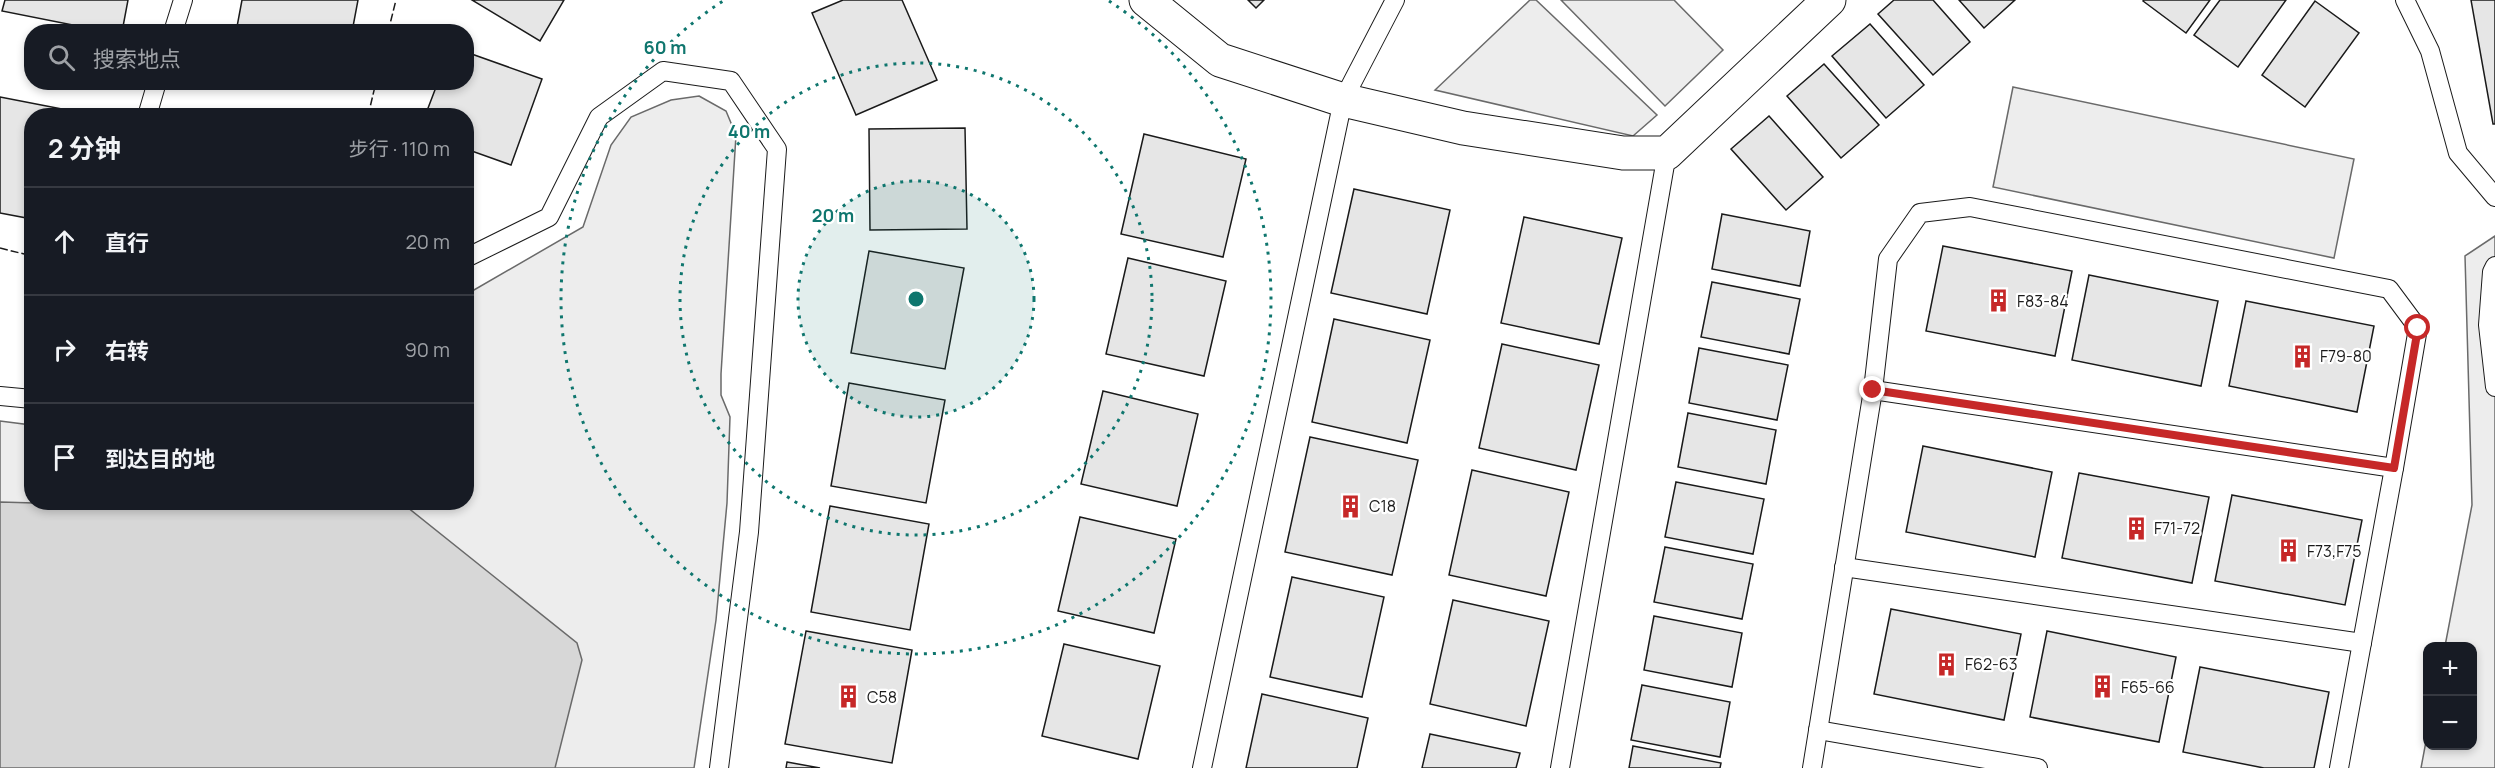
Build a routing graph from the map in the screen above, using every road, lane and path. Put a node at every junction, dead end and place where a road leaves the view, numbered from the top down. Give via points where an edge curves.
1 (183, 0) edge
2 (1146, 0) edge
3 (1395, 0) edge
4 (1829, 0) edge
5 (2405, 0) edge
6 (176, 24) edge
7 (155, 90) edge
8 (1343, 100) junction
9 (149, 108) edge
10 (1667, 153) junction
11 (2495, 197) edge
12 (474, 254) edge
13 (2495, 266) edge
14 (2495, 387) edge
15 (1873, 390) junction
16 (0, 396) edge
17 (24, 398) edge
18 (2394, 468) junction
19 (1845, 567) junction
20 (2362, 643) junction
21 (1818, 730) junction
22 (719, 768) edge
23 (1202, 768) edge
24 (1560, 768) edge
25 (1812, 768) edge
26 (2038, 768) edge
27 (2339, 768) edge

1 - 6 lane
2 - 8 street via 1220,60
3 - 8 lane
4 - 10 street
5 - 11 lane via 2430,51 2458,153
7 - 9 lane
8 - 10 street via 1463,128 1623,153
8 - 23 lane
10 - 24 lane
12 - 22 lane via 549,217 599,117 663,71 731,81 777,149 749,532
13 - 14 lane via 2488,325
15 - 18 lane
15 - 18 lane via 1888,259 1920,213 1970,207 2389,289 2418,328
15 - 19 lane
16 - 17 lane
18 - 20 lane
19 - 20 lane
19 - 21 lane
20 - 27 lane
21 - 25 lane
21 - 26 lane

